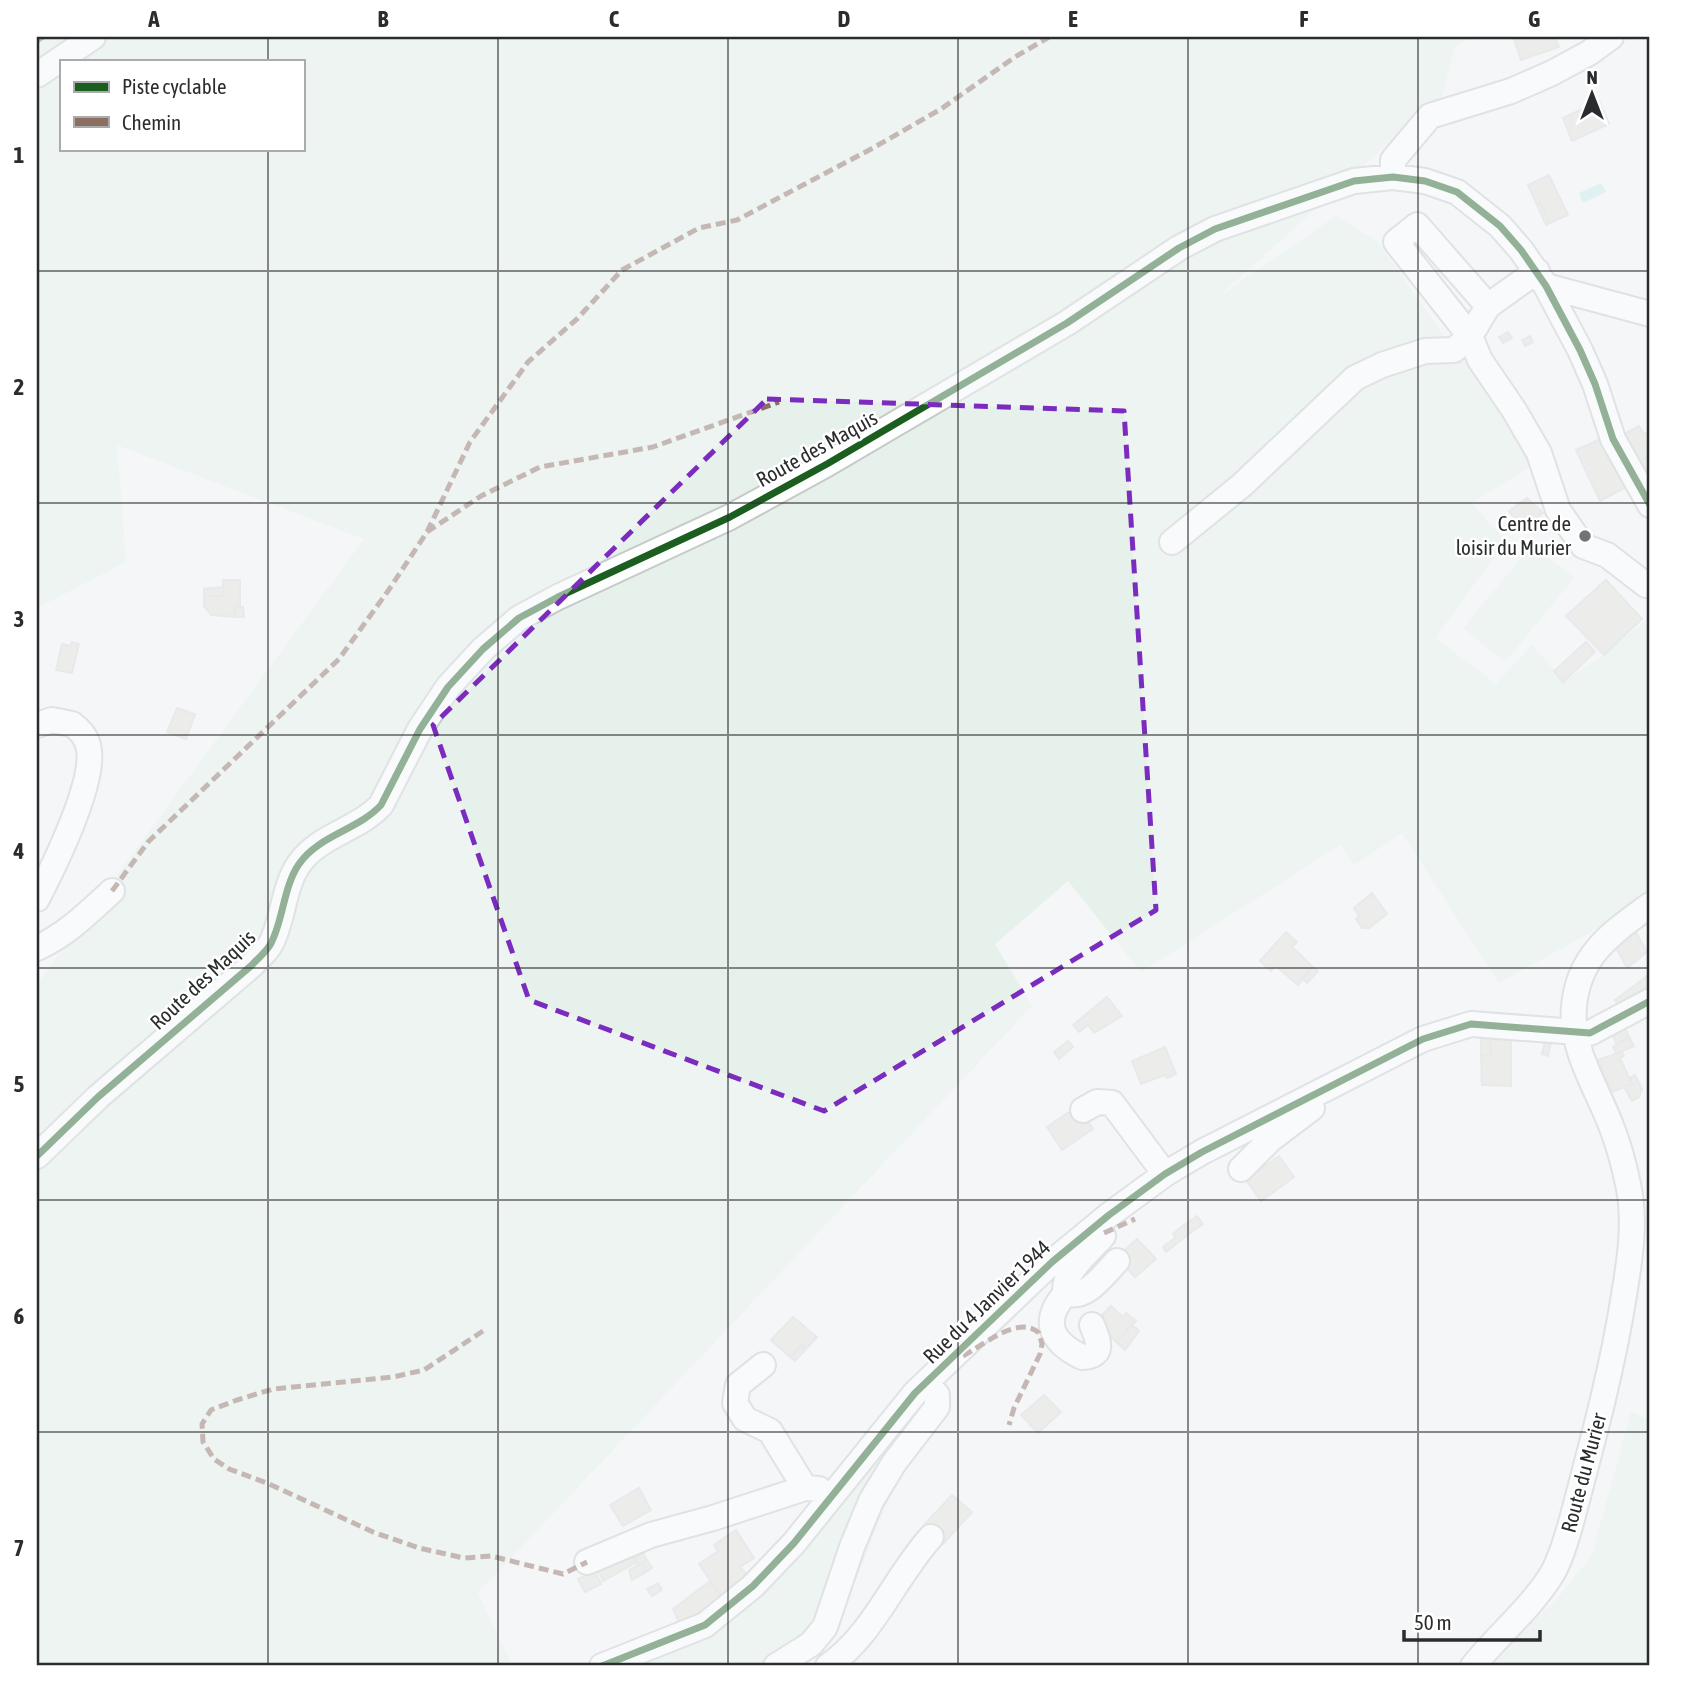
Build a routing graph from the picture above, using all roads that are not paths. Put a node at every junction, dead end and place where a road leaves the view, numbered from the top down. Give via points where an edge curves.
1 (93, 37) edge
2 (1611, 37) edge
3 (37, 75) edge
4 (1393, 177) junction
5 (1541, 279) junction
6 (1488, 306) junction
7 (1650, 314) edge
8 (1470, 336) junction
9 (1650, 505) edge
10 (1172, 542) dead end
11 (1650, 583) edge
12 (37, 725) edge
13 (112, 891) dead end
14 (37, 899) edge
15 (1650, 905) edge
16 (37, 948) edge
17 (1650, 1001) edge
18 (1574, 1006) junction
19 (1536, 1029) junction
20 (1576, 1033) junction
21 (1323, 1090) junction
22 (1083, 1110) dead end
23 (37, 1156) edge
24 (1241, 1169) dead end
25 (1165, 1174) junction
26 (1098, 1224) junction
27 (1117, 1261) dead end
28 (1066, 1293) junction
29 (1092, 1325) dead end
30 (763, 1365) dead end
31 (927, 1384) junction
32 (805, 1488) junction
33 (834, 1494) junction
34 (931, 1537) dead end
35 (587, 1562) dead end
36 (602, 1666) edge
37 (776, 1666) edge
38 (828, 1666) edge
39 (1473, 1666) edge

1 - 3 street
2 - 4 street via 1552,73 1511,91 1430,116 1393,160
4 - 5 street, Route des Maquis via 1457,192 1500,226
4 - 23 street, Route des Maquis via 1354,181 1215,229 1067,323 827,464 730,517 519,618 448,687 420,729 381,805 372,815 313,849 299,865 270,945
5 - 6 street
5 - 7 street
5 - 9 street, Route des Maquis via 1585,362 1618,449
6 - 8 street
6 - 8 street via 1417,225 1396,242
8 - 10 street via 1454,351 1425,351 1355,378 1242,485
8 - 11 street via 1480,360 1539,453 1558,510 1583,545 1607,555 1646,585
12 - 14 street via 52,720 72,724 88,744 90,759 67,834
13 - 16 street via 83,918
15 - 18 street via 1597,947 1578,984
17 - 20 street via 1590,1033
18 - 19 street
18 - 20 street
19 - 20 street, Rue du 4 Janvier 1944
19 - 21 street, Rue du 4 Janvier 1944 via 1471,1024 1423,1039
20 - 39 street, Route du Murier via 1612,1128 1631,1203 1630,1251 1611,1368 1564,1548 1553,1573
21 - 24 street via 1310,1109
21 - 25 street, Rue du 4 Janvier 1944
22 - 25 street via 1097,1102 1116,1106
25 - 26 street, Rue du 4 Janvier 1944
26 - 28 street via 1104,1234 1069,1275
26 - 31 street, Rue du 4 Janvier 1944 via 1052,1262
27 - 28 street via 1086,1291
28 - 29 street via 1055,1306 1052,1321 1063,1347 1082,1357 1095,1353 1098,1341
30 - 32 street via 738,1385 735,1403 745,1419 770,1431
31 - 33 street, Rue du 4 Janvier 1944 via 905,1404
31 - 37 street via 937,1395 937,1406 871,1501 825,1626 811,1644
32 - 33 street
32 - 35 street via 651,1535
33 - 36 street, Rue du 4 Janvier 1944 via 753,1586 705,1625
34 - 38 street via 873,1621

